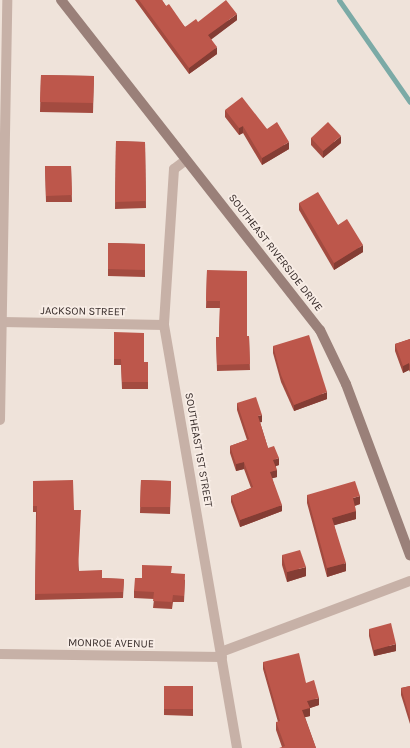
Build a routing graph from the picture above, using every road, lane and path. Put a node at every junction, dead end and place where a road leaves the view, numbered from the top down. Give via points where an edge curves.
1 (7, 0) edge
2 (62, 0) edge
3 (186, 160) junction
4 (2, 322) junction
5 (164, 326) junction
6 (0, 420) edge
7 (410, 555) edge
8 (410, 581) edge
9 (0, 654) edge
10 (221, 654) junction
11 (237, 748) edge

1 - 4 street
2 - 3 street, SOUTHEAST RIVERSIDE DRIVE
3 - 5 street, SOUTHEAST 1ST STREET via 174,169
3 - 7 street, SOUTHEAST RIVERSIDE DRIVE via 320,330 346,384
4 - 5 street, JACKSON STREET
4 - 6 street
5 - 10 street, SOUTHEAST 1ST STREET
8 - 10 street, MONROE AVENUE
9 - 10 street, MONROE AVENUE
10 - 11 street, SOUTHEAST 1ST STREET

